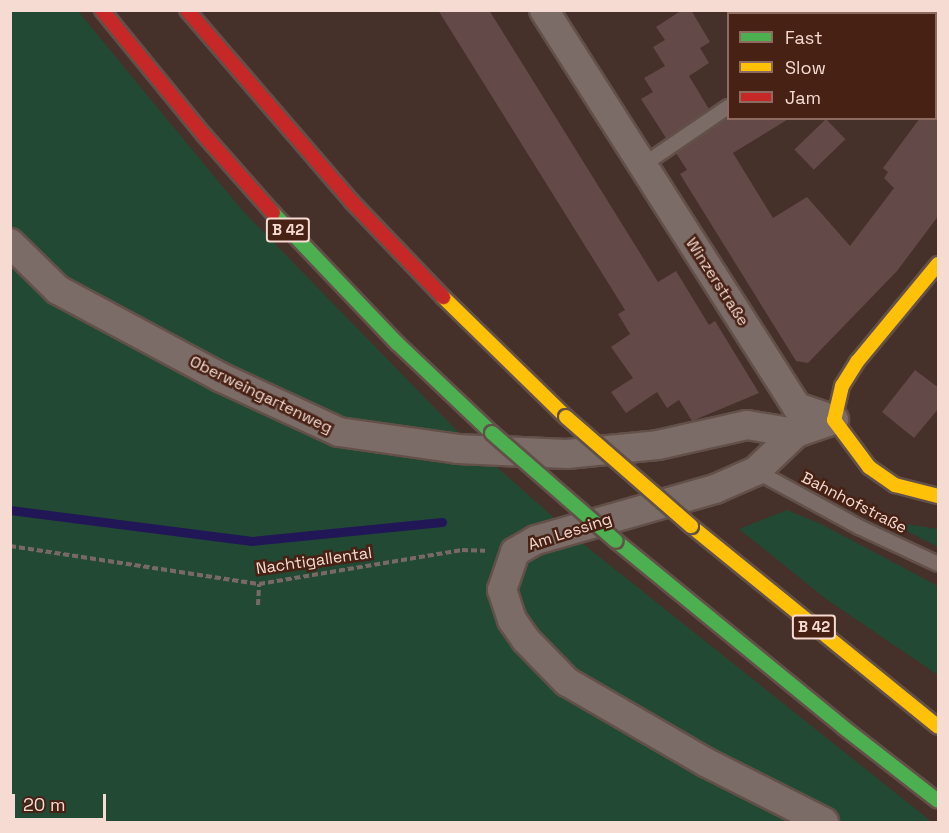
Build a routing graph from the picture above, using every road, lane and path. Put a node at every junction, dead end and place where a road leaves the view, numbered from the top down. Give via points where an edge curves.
1 (102, 10) edge
2 (187, 10) edge
3 (544, 10) edge
4 (727, 108) edge
5 (643, 165) junction
6 (10, 243) edge
7 (939, 264) edge
8 (834, 420) junction
9 (796, 433) junction
10 (756, 471) junction
11 (939, 496) edge
12 (10, 546) edge
13 (515, 552) junction
14 (939, 564) edge
15 (259, 584) junction
16 (258, 605) dead end
17 (939, 727) edge
18 (939, 801) edge
19 (824, 822) edge

1 - 18 main road, B 42, bridge via 301,245 492,433 616,542
2 - 17 main road, B 42, bridge via 359,210 566,417 691,526
3 - 5 street, Winzerstraße
4 - 5 lane
5 - 8 street, Winzerstraße via 797,407
6 - 9 street, Oberweingartenweg via 58,290 220,377 339,432 458,449 567,454 658,445 747,424
7 - 8 main road via 857,362 842,386
8 - 9 street, Am Lessing
8 - 11 main road via 869,467 895,484
9 - 10 street, Am Lessing
10 - 13 street, Am Lessing via 715,489 536,540
10 - 14 lane, Bahnhofstraße
12 - 15 path, Nachtigallental
13 - 15 path, Nachtigallental via 462,550
13 - 19 street, Am Lessing via 502,590 512,620 567,681 707,763
15 - 16 path

